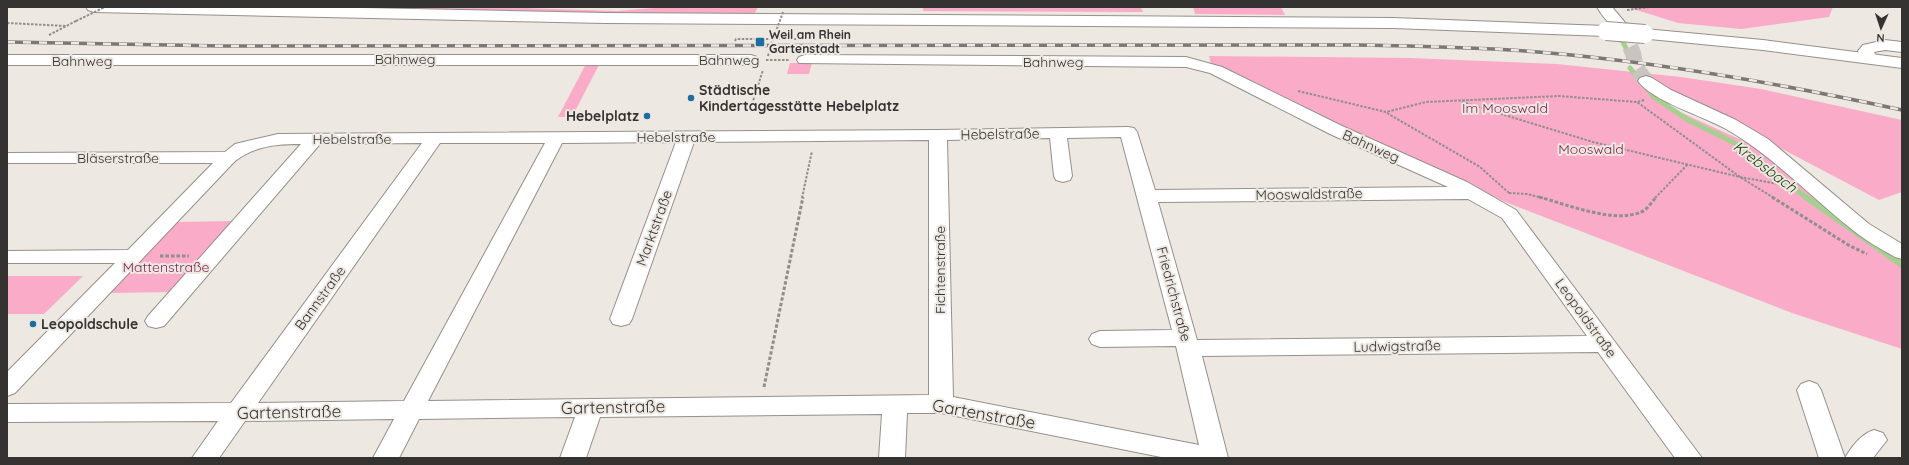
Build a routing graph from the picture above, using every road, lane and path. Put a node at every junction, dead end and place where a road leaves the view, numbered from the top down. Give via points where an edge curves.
1 (94, 7) edge
2 (105, 7) edge
3 (1650, 7) edge
4 (1608, 10) edge
5 (783, 12) dead end
6 (7, 23) edge
7 (66, 26) junction
8 (1613, 28) junction
9 (49, 35) dead end
10 (773, 39) junction
11 (735, 41) dead end
12 (811, 41) dead end
13 (1902, 47) edge
14 (770, 48) dead end
15 (1869, 58) junction
16 (7, 60) edge
17 (751, 60) joint
18 (767, 60) junction
19 (805, 60) joint
20 (1902, 63) edge
21 (1646, 81) tunnel mouth
22 (1296, 91) dead end
23 (1665, 94) junction
24 (1459, 101) junction
25 (1637, 102) junction
26 (752, 104) dead end
27 (1386, 112) junction
28 (1128, 132) joint
29 (1058, 133) junction
30 (938, 135) junction
31 (815, 136) junction
32 (687, 137) junction
33 (556, 138) junction
34 (315, 139) junction
35 (434, 139) junction
36 (229, 157) junction
37 (7, 158) edge
38 (1688, 164) junction
39 (1063, 176) dead end
40 (1740, 177) junction
41 (1818, 191) junction
42 (1471, 193) junction
43 (1148, 196) junction
44 (1502, 199) junction
45 (1902, 253) edge
46 (131, 256) junction
47 (214, 256) junction
48 (1870, 256) dead end
49 (7, 257) edge
50 (620, 319) dead end
51 (156, 321) dead end
52 (1100, 339) dead end
53 (1188, 343) junction
54 (1604, 344) junction
55 (7, 387) edge
56 (1809, 390) dead end
57 (895, 404) junction
58 (941, 404) junction
59 (761, 405) junction
60 (592, 407) junction
61 (411, 410) junction
62 (238, 412) junction
63 (7, 413) edge
64 (1874, 440) dead end
65 (1185, 456) edge
66 (205, 458) edge
67 (386, 458) edge
68 (573, 458) edge
69 (892, 458) edge
70 (1215, 458) edge
71 (1689, 458) edge
72 (1832, 458) edge
73 (1858, 458) edge

1 - 8 main road via 606,18 1393,23
2 - 7 path, bridge
3 - 4 path
4 - 8 street
5 - 10 path, bridge
6 - 7 path
7 - 9 path
8 - 15 main road, bridge via 1645,34
10 - 11 path
10 - 12 path via 812,39
10 - 14 path, bridge
13 - 15 street via 1885,45 1868,48 1866,51
15 - 20 main road
16 - 17 street, Bahnweg
17 - 18 path, Bahnweg
18 - 19 path, Bahnweg
18 - 26 path
19 - 42 street, Bahnweg via 1197,64 1216,70
21 - 23 street
22 - 27 path
23 - 25 path
23 - 41 street via 1730,124 1762,143
24 - 25 path via 1559,96
24 - 27 path via 1426,102
24 - 38 path via 1593,142
25 - 40 path
27 - 44 path via 1480,167
28 - 29 street, Hebelstraße
28 - 43 street, Friedrichstraße
29 - 30 street, Hebelstraße
29 - 39 street
30 - 31 street, Hebelstraße
30 - 58 street, Fichtenstraße
31 - 32 street, Hebelstraße
31 - 59 path
32 - 33 street, Hebelstraße
32 - 50 street, Marktstraße
33 - 35 street, Hebelstraße
33 - 61 street
34 - 35 street, Hebelstraße
34 - 36 street, Hebelstraße via 278,139 241,148
34 - 47 street
35 - 62 street, Bannstraße
36 - 37 street, Bläserstraße
36 - 46 street
38 - 40 path
38 - 44 path via 1642,212 1624,216 1603,214 1528,194
40 - 41 path
40 - 48 path
41 - 45 street via 1862,228
42 - 43 street, Mooswaldstraße
42 - 44 street, Leopoldstraße
43 - 53 street, Friedrichstraße
44 - 54 street, Leopoldstraße via 1510,214
46 - 47 path
46 - 49 street
46 - 55 street
47 - 51 street
52 - 53 street, Ludwigstraße
53 - 54 street, Ludwigstraße
53 - 70 street, Friedrichstraße
54 - 71 street, Leopoldstraße
56 - 72 street
57 - 58 street, Gartenstraße
57 - 59 street, Gartenstraße
57 - 69 street
58 - 65 street, Gartenstraße
59 - 60 street, Gartenstraße
60 - 61 street, Gartenstraße
60 - 68 street
61 - 62 street, Gartenstraße
61 - 67 street
62 - 63 street, Gartenstraße
62 - 66 street, Bannstraße
64 - 73 street
65 - 70 street, Gartenstraße

